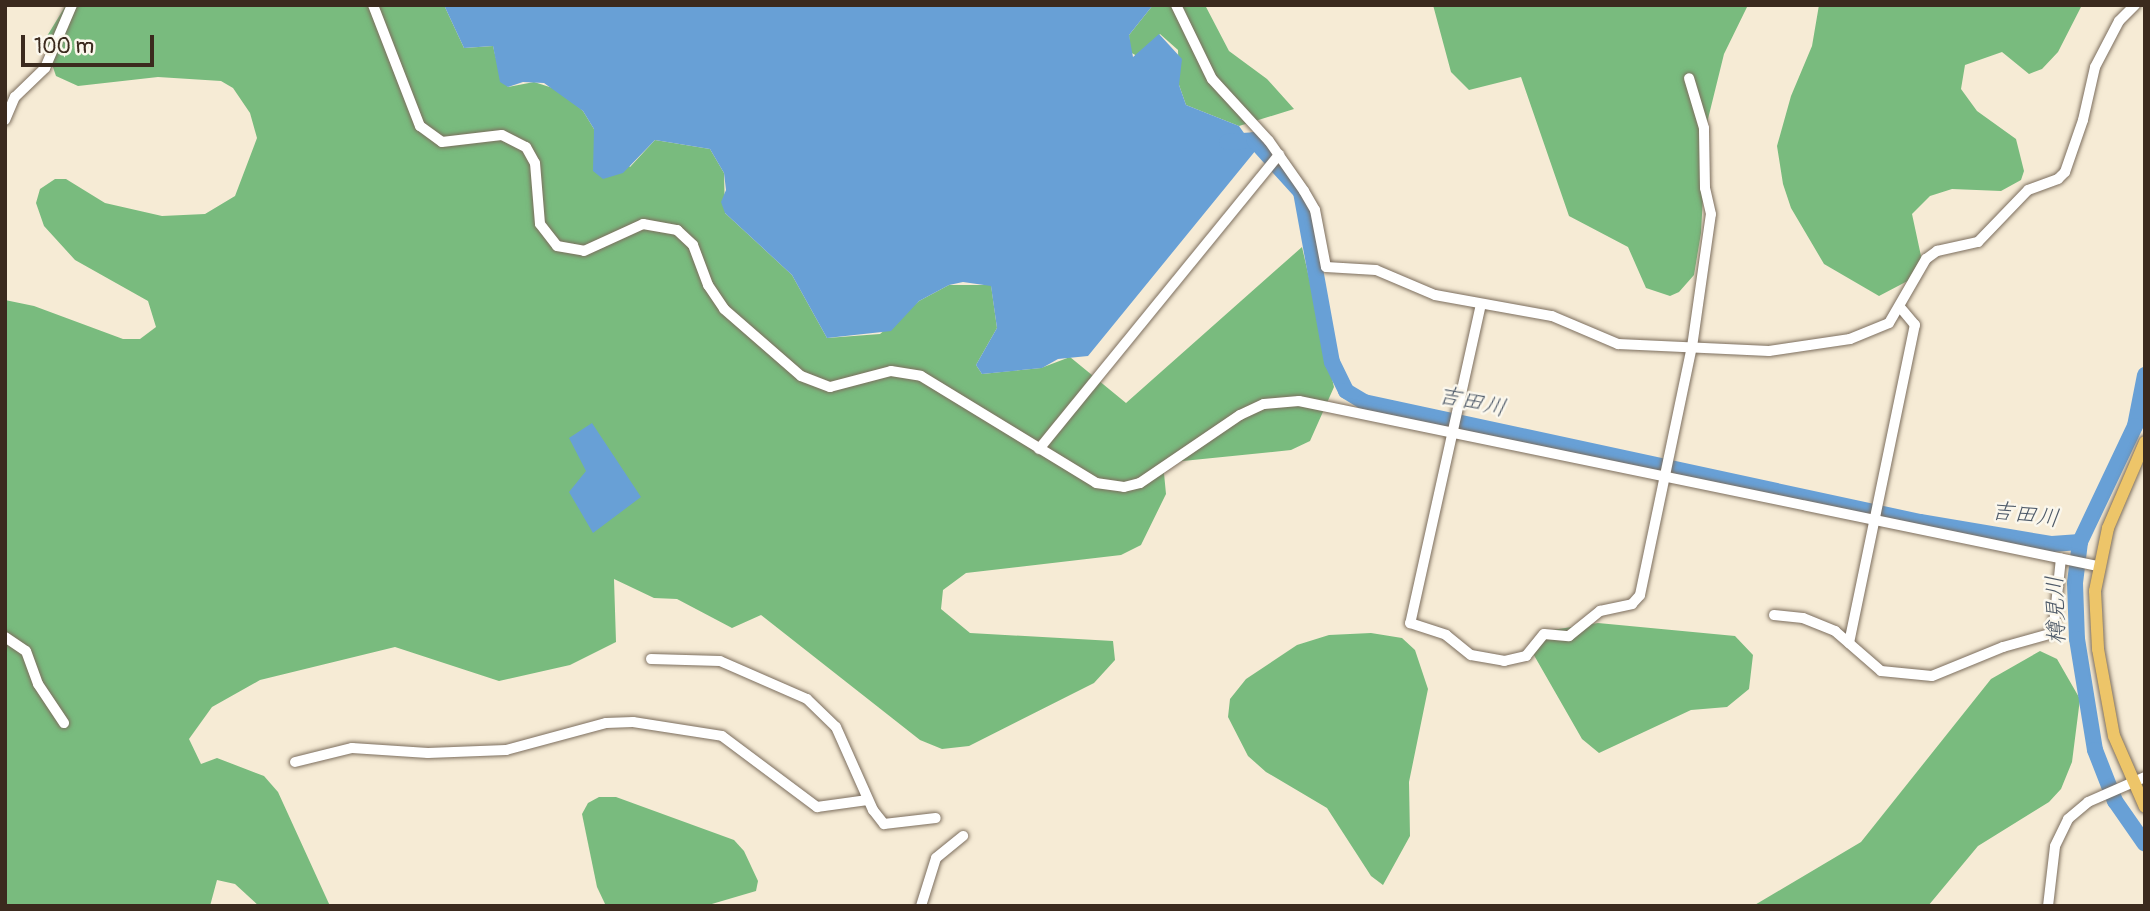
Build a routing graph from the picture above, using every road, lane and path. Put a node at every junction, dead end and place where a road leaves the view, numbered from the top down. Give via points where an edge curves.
1 (72, 5) edge
2 (373, 5) edge
3 (1176, 5) edge
4 (2135, 5) edge
5 (1689, 78) dead end
6 (5, 120) edge
7 (1279, 155) junction
8 (1480, 304) junction
9 (1900, 307) junction
10 (1692, 347) junction
11 (1455, 431) junction
12 (2145, 442) edge
13 (1039, 449) junction
14 (1664, 476) junction
15 (1875, 520) junction
16 (2064, 559) junction
17 (2095, 565) junction
18 (1774, 615) dead end
19 (5, 637) edge
20 (1849, 643) junction
21 (651, 659) dead end
22 (64, 723) dead end
23 (295, 762) dead end
24 (2145, 777) edge
25 (2130, 782) junction
26 (869, 800) junction
27 (2145, 807) edge
28 (936, 818) dead end
29 (964, 836) dead end
30 (921, 906) edge
31 (2048, 906) edge

1 - 6 street via 45,68 15,97
2 - 13 street via 420,126 442,142 502,135 526,147 535,163 540,224 557,246 584,251 643,224 677,230 693,244 708,285 724,309 801,376 830,387 891,371 922,376
3 - 7 street via 1212,79
4 - 9 street via 2119,21 2095,67 2065,172 2028,190 1978,242 1937,251 1926,259
5 - 10 street via 1704,128 1705,188 1711,214
7 - 8 street via 1315,210 1326,267 1376,270 1435,295
7 - 13 street
8 - 10 street via 1511,305 1552,316 1618,344
8 - 11 street
9 - 10 street via 1889,323 1850,339 1769,351
9 - 15 street via 1915,325
10 - 14 street
11 - 13 street via 1298,401 1264,404 1240,415 1151,478 1124,487 1096,483
11 - 14 street
11 - 14 street via 1410,623 1446,635 1471,654 1492,659 1526,656 1544,634 1569,636 1600,611 1636,602
12 - 17 main road
14 - 15 street
15 - 16 street
15 - 20 street
16 - 17 street
16 - 20 street via 2056,627 2046,638 2003,647 1932,676 1881,671
17 - 25 main road via 2100,660 2114,736
18 - 20 street via 1816,622
19 - 22 street via 26,652 38,684
21 - 26 street via 720,661 807,699 836,727
23 - 26 street via 352,748 428,753 506,750 606,723 633,722 722,736 817,807
24 - 25 street
25 - 27 main road
25 - 31 street via 2077,810 2062,829
26 - 28 street via 884,824
29 - 30 street via 936,858

